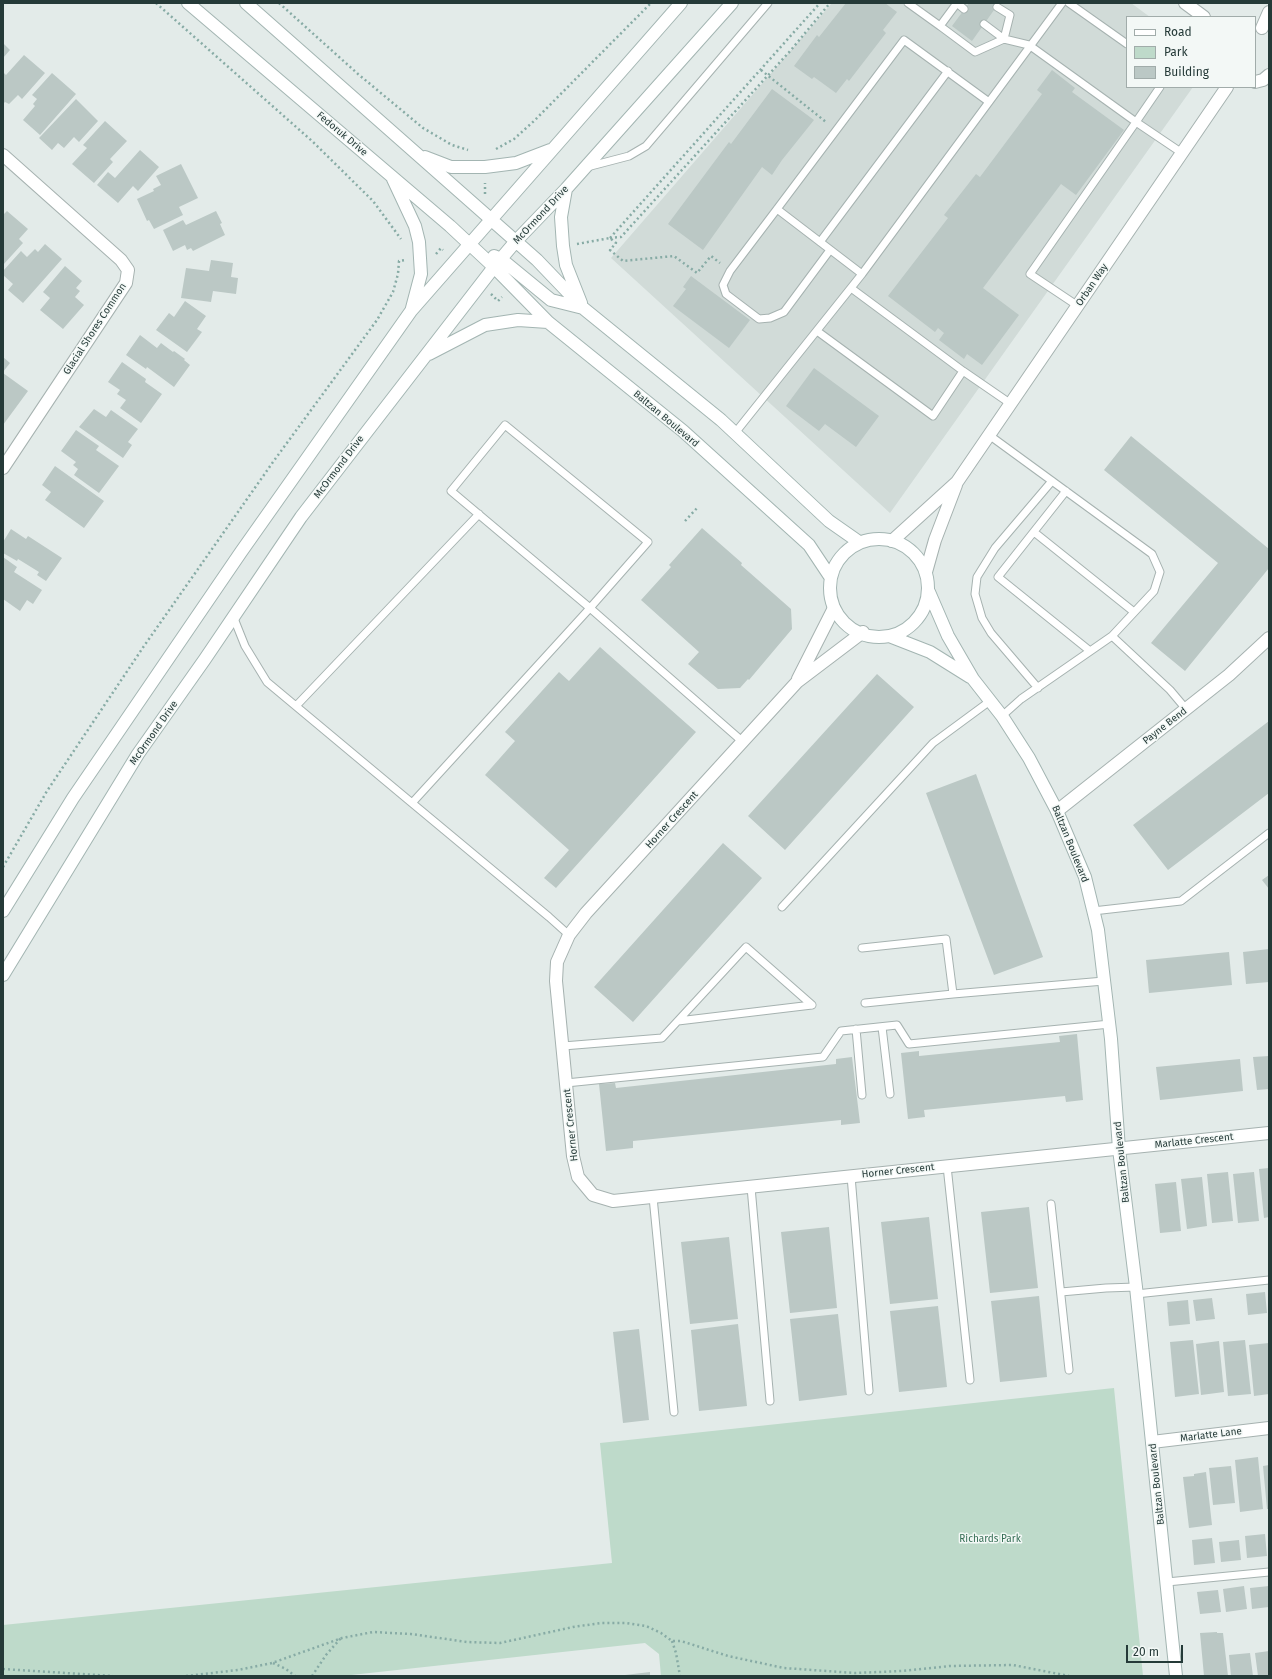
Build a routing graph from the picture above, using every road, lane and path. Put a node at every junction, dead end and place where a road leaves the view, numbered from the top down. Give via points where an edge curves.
1 (156, 3) edge
2 (188, 3) edge
3 (246, 3) edge
4 (279, 3) edge
5 (651, 3) edge
6 (681, 3) edge
7 (732, 3) edge
8 (768, 3) edge
9 (820, 3) edge
10 (830, 3) edge
11 (908, 3) edge
12 (957, 3) edge
13 (1062, 3) edge
14 (1070, 3) edge
15 (1185, 3) edge
16 (997, 7) dead end
17 (964, 9) dead end
18 (1269, 12) edge
19 (1203, 16) edge
20 (984, 24) dead end
21 (940, 26) junction
22 (1262, 29) edge
23 (1004, 39) junction
24 (1126, 43) edge
25 (1029, 45) junction
26 (761, 70) junction
27 (948, 71) junction
28 (1269, 75) edge
29 (1256, 82) edge
30 (1159, 88) edge
31 (1226, 88) edge
32 (989, 102) junction
33 (1136, 122) junction
34 (836, 130) junction
35 (551, 150) junction
36 (470, 151) dead end
37 (491, 151) dead end
38 (1182, 153) junction
39 (417, 154) junction
40 (3, 155) edge
41 (585, 168) junction
42 (391, 174) junction
43 (566, 189) junction
44 (777, 209) junction
45 (492, 219) junction
46 (610, 238) junction
47 (402, 240) dead end
48 (516, 241) junction
49 (820, 242) junction
50 (470, 244) junction
51 (563, 246) junction
52 (830, 250) junction
53 (405, 254) dead end
54 (497, 263) junction
55 (730, 271) junction
56 (862, 274) junction
57 (851, 288) junction
58 (1078, 306) junction
59 (583, 308) junction
60 (411, 311) junction
61 (548, 322) junction
62 (817, 331) junction
63 (426, 356) junction
64 (964, 370) junction
65 (1010, 404) junction
66 (735, 433) junction
67 (989, 435) junction
68 (3, 468) edge
69 (1052, 481) junction
70 (957, 482) junction
71 (1066, 491) junction
72 (698, 507) dead end
73 (479, 514) junction
74 (685, 521) dead end
75 (1034, 532) junction
76 (892, 541) junction
77 (859, 542) junction
78 (926, 572) junction
79 (831, 578) junction
80 (929, 592) junction
81 (590, 608) junction
82 (834, 608) junction
83 (1134, 612) junction
84 (233, 616) junction
85 (863, 632) junction
86 (888, 636) junction
87 (1112, 636) junction
88 (1269, 638) edge
89 (1090, 651) junction
90 (973, 679) junction
91 (797, 682) junction
92 (1038, 688) junction
93 (990, 701) junction
94 (296, 706) junction
95 (1186, 710) junction
96 (1002, 716) junction
97 (743, 742) junction
98 (412, 802) junction
99 (1057, 811) junction
100 (1269, 833) edge
101 (3, 866) edge
102 (782, 907) dead end
103 (3, 911) edge
104 (1093, 911) junction
105 (569, 935) junction
106 (862, 948) dead end
107 (3, 975) edge
108 (1104, 981) junction
109 (953, 994) junction
110 (865, 1003) dead end
111 (678, 1021) junction
112 (1110, 1024) junction
113 (882, 1027) junction
114 (856, 1029) junction
115 (562, 1046) junction
116 (566, 1083) junction
117 (890, 1094) dead end
118 (862, 1095) dead end
119 (1269, 1133) edge
120 (1119, 1149) junction
121 (947, 1166) junction
122 (852, 1176) junction
123 (751, 1187) junction
124 (653, 1197) junction
125 (1051, 1204) dead end
126 (1269, 1280) edge
127 (1136, 1290) junction
128 (1061, 1292) junction
129 (1068, 1370) dead end
130 (970, 1380) dead end
131 (869, 1391) dead end
132 (770, 1401) dead end
133 (674, 1412) dead end
134 (1269, 1428) edge
135 (1152, 1442) junction
136 (1269, 1572) edge
137 (1167, 1582) junction
138 (342, 1638) junction
139 (672, 1641) junction
140 (272, 1663) junction
141 (3, 1669) edge
142 (112, 1676) edge
143 (186, 1676) edge
144 (295, 1676) edge
145 (312, 1676) edge
146 (680, 1676) edge
147 (1069, 1676) edge
148 (1176, 1676) edge

1 - 47 path via 312,142 373,201
2 - 42 street, Fedoruk Drive
3 - 39 street
4 - 36 path via 423,128 452,145
5 - 37 path via 534,121 514,139
6 - 35 street
7 - 41 street, McOrmond Drive
8 - 41 lane via 646,146 629,156
9 - 26 path
10 - 46 path via 791,50 621,237
11 - 21 lane
12 - 17 lane
12 - 21 lane
13 - 25 lane
14 - 24 lane
15 - 19 street
16 - 23 lane via 1010,15
18 - 22 street
20 - 23 lane
21 - 23 lane via 976,52
23 - 25 lane
25 - 32 lane
25 - 33 lane
26 - 34 path
26 - 46 path
27 - 32 lane
27 - 34 lane via 904,40
27 - 49 lane
28 - 29 street
30 - 33 lane
31 - 38 street, Orban Way
32 - 56 lane
33 - 38 lane
33 - 58 lane via 1030,274
34 - 44 lane
35 - 39 street via 500,166 468,168 451,167
35 - 45 street
38 - 58 street, Orban Way
39 - 45 street
40 - 68 street, Glacial Shores Common via 121,260 128,270 126,283
41 - 43 street, McOrmond Drive
42 - 50 street, Fedoruk Drive
42 - 60 street via 415,226 419,242 421,274
43 - 48 street, McOrmond Drive
43 - 51 street via 561,217
44 - 49 lane
44 - 55 lane
45 - 48 street
45 - 50 street
46 - 51 path
46 - 55 path via 616,242 610,250 623,261 674,256 697,273 711,256
48 - 54 street, McOrmond Drive
48 - 59 street
49 - 52 lane
50 - 54 street, Fedoruk Drive
50 - 60 street
51 - 59 street via 566,265
52 - 55 lane via 784,312 770,318 759,319 726,294 723,285
52 - 56 lane
53 - 101 path via 406,260 399,261 393,292 376,320 144,646 47,791
54 - 59 street via 551,300
54 - 61 street, Baltzan Boulevard
54 - 63 street, McOrmond Drive
56 - 57 lane
57 - 62 lane
57 - 64 lane
58 - 65 street, Orban Way
59 - 66 street
60 - 103 street via 77,791
61 - 63 street via 518,320 485,325
61 - 79 street, Baltzan Boulevard via 683,431 804,540
62 - 64 lane via 933,416
62 - 66 lane
63 - 84 street, McOrmond Drive via 301,517
64 - 65 lane
65 - 67 street, Orban Way
66 - 77 street via 829,521
67 - 69 lane
67 - 70 street, Orban Way
69 - 71 lane
69 - 92 lane via 995,548 977,577 975,594 982,618 991,633
70 - 76 street, Orban Way
70 - 78 street, Orban Way
71 - 75 lane
71 - 83 lane via 1152,554 1160,572 1154,591
72 - 74 path
73 - 81 lane
73 - 81 lane via 451,491 505,425 648,542
73 - 94 lane
75 - 83 lane
75 - 89 lane via 998,577
76 - 77 street via 879,538
76 - 78 street via 899,542 916,554
77 - 79 street via 846,551 836,563
78 - 80 street
79 - 82 street via 830,593
80 - 86 street via 925,608 916,621 904,631
80 - 90 street, Baltzan Boulevard via 948,636
81 - 97 lane
81 - 98 lane
82 - 85 street via 842,620
82 - 91 street, Horner Crescent
83 - 87 lane
84 - 94 lane via 245,646 267,682
84 - 107 street, McOrmond Drive via 138,754
85 - 86 street via 872,636
85 - 91 street, Horner Crescent
86 - 90 street, Baltzan Boulevard via 930,652
87 - 89 lane
87 - 95 lane via 1170,690
88 - 95 street, Payne Bend
89 - 92 lane
90 - 93 street, Baltzan Boulevard
91 - 97 street, Horner Crescent
92 - 96 lane
93 - 96 street, Baltzan Boulevard
93 - 102 lane via 932,743
94 - 98 lane
95 - 99 street, Payne Bend
96 - 99 street, Baltzan Boulevard via 1029,758
97 - 105 street, Horner Crescent
98 - 105 lane
99 - 104 street, Baltzan Boulevard via 1085,877
100 - 104 lane via 1181,901
104 - 108 street, Baltzan Boulevard
105 - 115 street, Horner Crescent via 557,962 556,981
106 - 109 lane via 946,939
108 - 109 lane
108 - 112 street, Baltzan Boulevard
109 - 110 lane
111 - 111 lane via 746,947 812,1005 702,1018
111 - 115 lane via 662,1038
112 - 113 lane via 909,1044 897,1025
112 - 120 street, Baltzan Boulevard
113 - 114 lane
113 - 117 lane
114 - 116 lane via 842,1030 823,1057
114 - 118 lane
115 - 116 street, Horner Crescent
116 - 124 street, Horner Crescent via 573,1156 578,1177 593,1195 613,1201
119 - 120 street, Marlatte Crescent
120 - 121 street, Horner Crescent
120 - 127 street, Baltzan Boulevard
121 - 122 street, Horner Crescent
121 - 130 lane
122 - 123 street, Horner Crescent
122 - 131 lane
123 - 124 street, Horner Crescent
123 - 132 lane
124 - 133 lane
125 - 128 lane
126 - 127 lane
127 - 128 lane via 1106,1288
127 - 135 street, Baltzan Boulevard
128 - 129 lane
134 - 135 street, Marlatte Lane
135 - 137 street, Baltzan Boulevard
136 - 137 lane
137 - 148 street, Baltzan Boulevard
138 - 139 path via 373,1632 500,1643 573,1627 626,1623 646,1626
138 - 140 path
138 - 145 path via 326,1655
139 - 146 path
139 - 147 path via 681,1641 728,1656 784,1668 855,1673 950,1666 1013,1665
140 - 143 path
140 - 144 path
141 - 142 path

